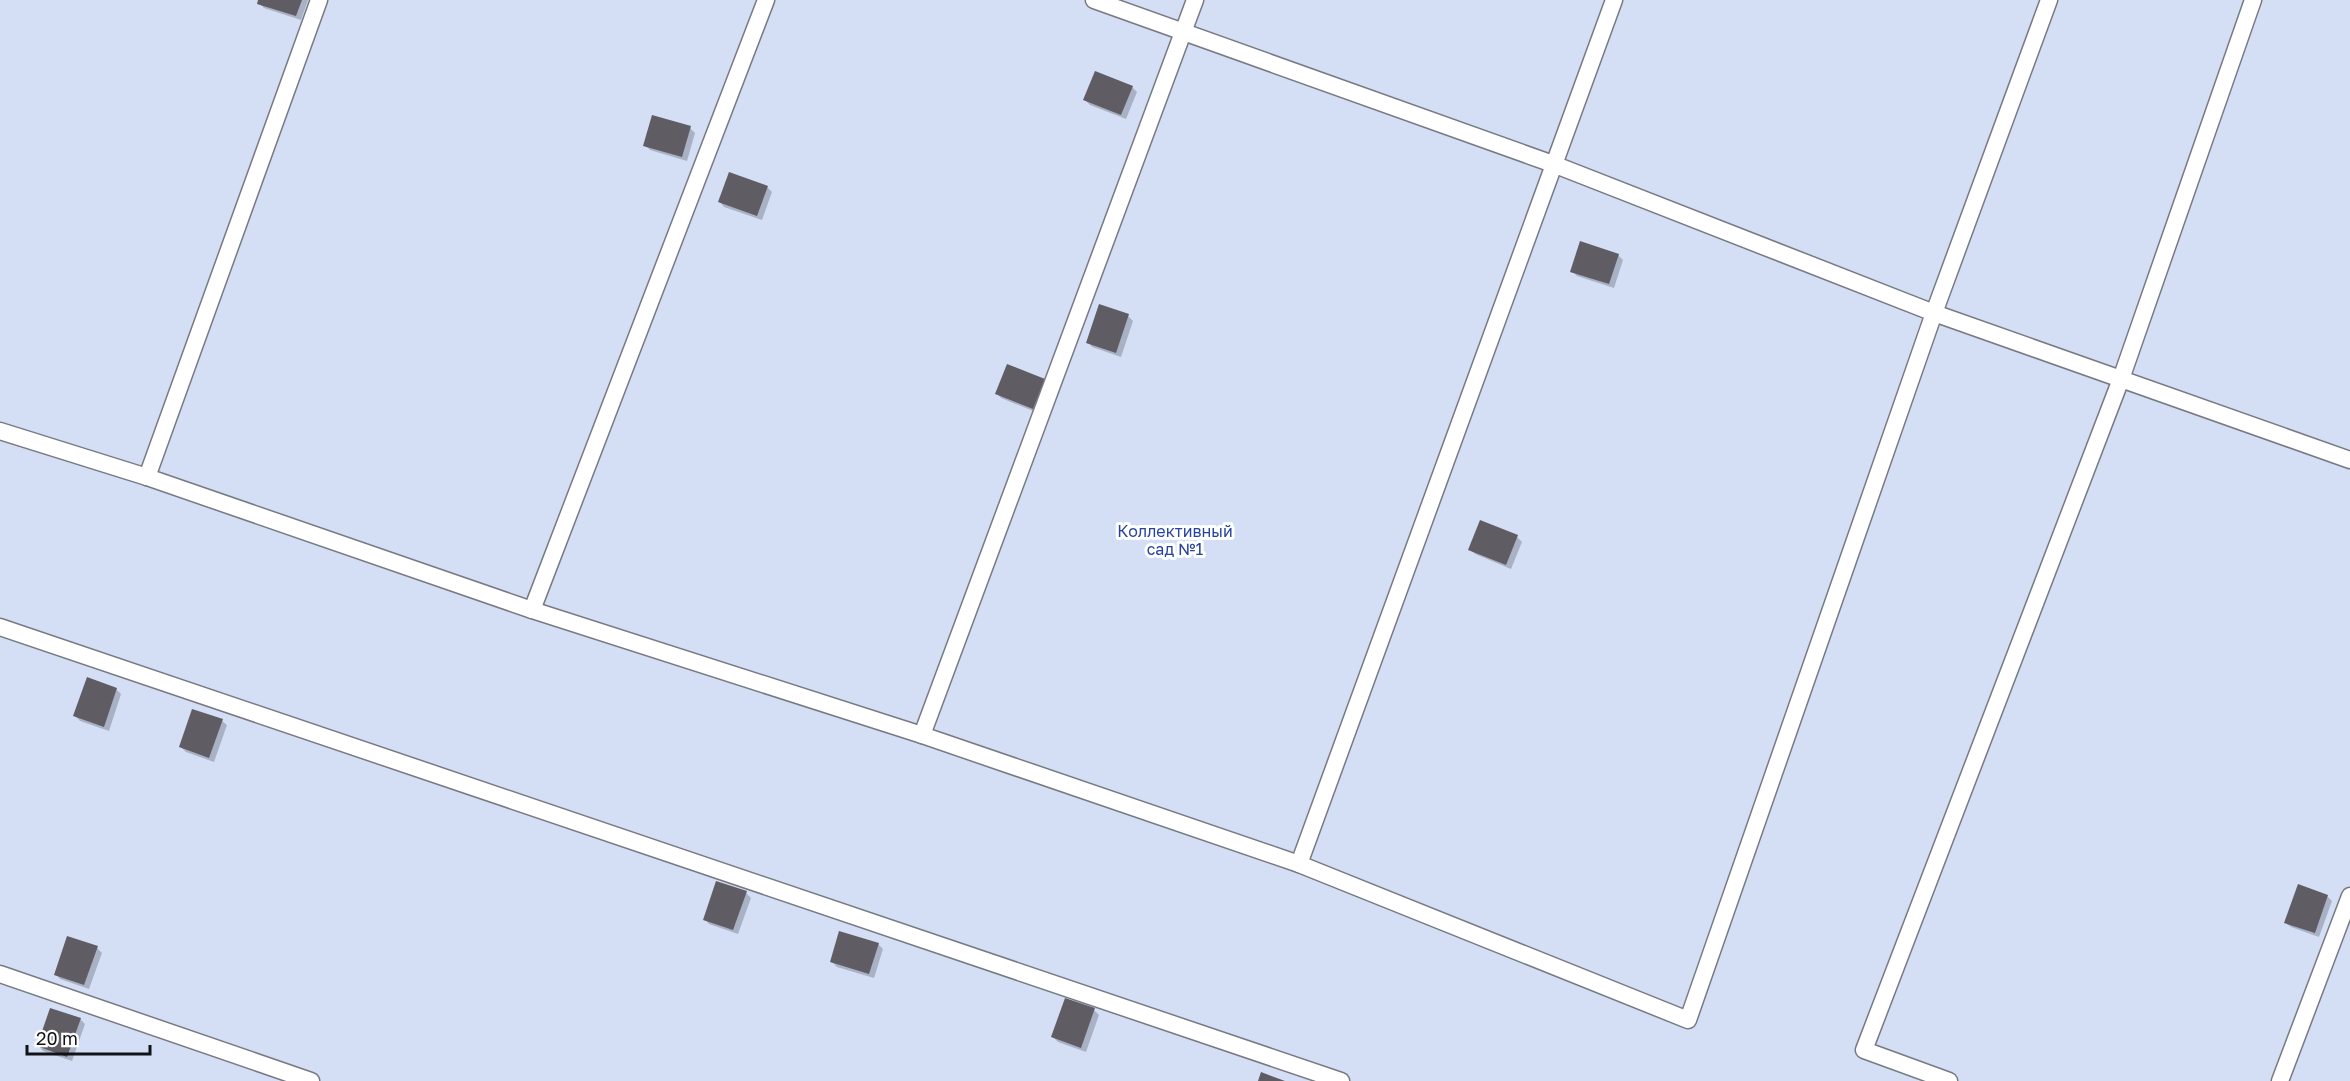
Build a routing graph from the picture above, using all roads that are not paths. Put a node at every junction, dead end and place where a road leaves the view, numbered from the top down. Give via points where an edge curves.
1 (319, 0) edge
2 (766, 0) edge
3 (1094, 0) edge
4 (1196, 0) edge
5 (1614, 0) edge
6 (2049, 0) edge
7 (2253, 0) edge
8 (1184, 33) junction
9 (1553, 164) junction
10 (1934, 313) junction
11 (2121, 379) junction
12 (0, 431) edge
13 (2350, 460) edge
14 (147, 477) junction
15 (532, 610) junction
16 (0, 627) edge
17 (922, 735) junction
18 (1299, 864) junction
19 (2350, 896) edge
20 (0, 974) edge
21 (311, 1081) edge
22 (1341, 1081) edge
23 (1949, 1081) edge
24 (2280, 1081) edge

1 - 14 lane
2 - 15 lane
3 - 8 lane
4 - 8 lane
5 - 9 lane
6 - 10 lane
7 - 11 lane
8 - 9 lane
8 - 17 lane
9 - 10 lane
9 - 18 lane
10 - 11 lane
10 - 18 lane via 1688,1020
11 - 13 lane
11 - 23 lane via 1864,1050
12 - 14 lane
14 - 15 lane
15 - 17 lane
16 - 22 lane
17 - 18 lane
19 - 24 lane
20 - 21 lane

